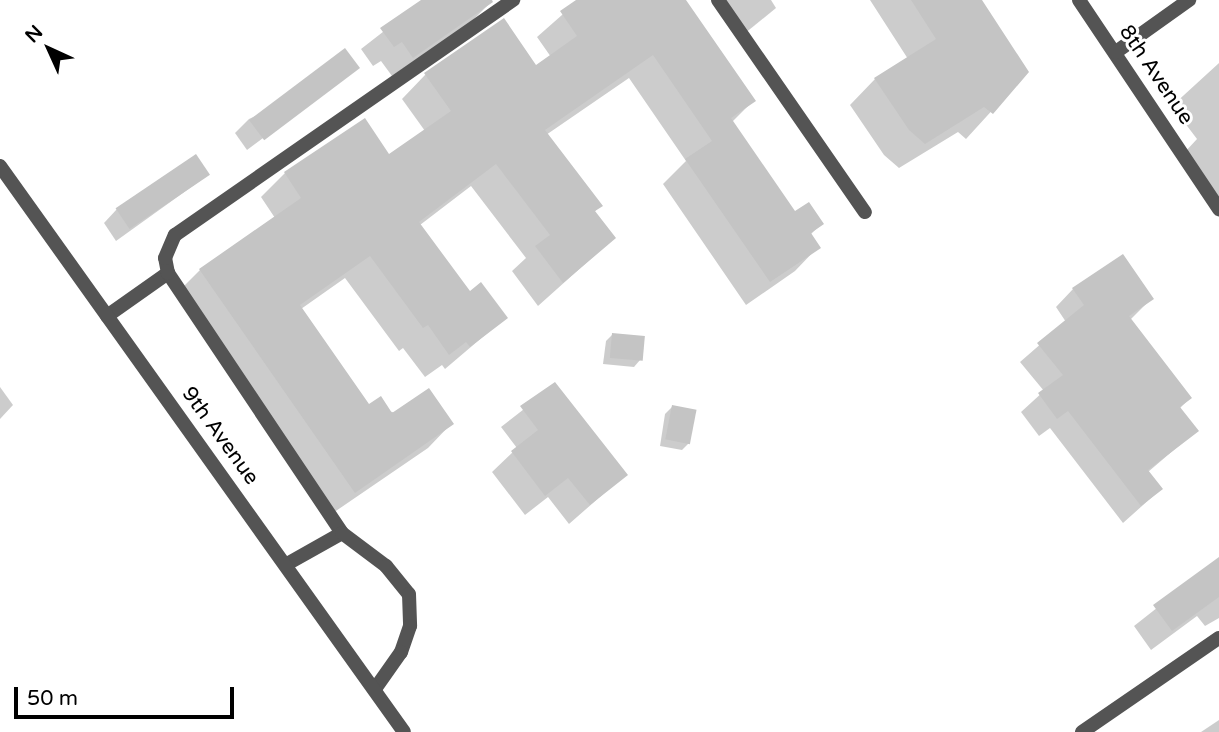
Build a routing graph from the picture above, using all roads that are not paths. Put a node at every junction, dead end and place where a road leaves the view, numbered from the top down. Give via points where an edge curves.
1 (513, 0) edge
2 (718, 0) edge
3 (1079, 0) edge
4 (1189, 0) edge
5 (1116, 52) junction
6 (0, 166) edge
7 (1219, 209) edge
8 (865, 212) dead end
9 (167, 273) junction
10 (107, 316) junction
11 (342, 533) junction
12 (287, 564) junction
13 (1219, 638) edge
14 (374, 689) junction
15 (404, 732) edge
16 (1083, 732) edge

1 - 9 street via 175,235 165,258
2 - 8 street
3 - 5 street, 8th Avenue
4 - 5 street
5 - 7 street, 8th Avenue
6 - 10 street, 9th Avenue
9 - 10 street
9 - 11 street
10 - 12 street, 9th Avenue
11 - 12 street
11 - 14 street via 387,566 409,594 410,626 401,652
12 - 14 street, 9th Avenue
13 - 16 street
14 - 15 street, 9th Avenue

